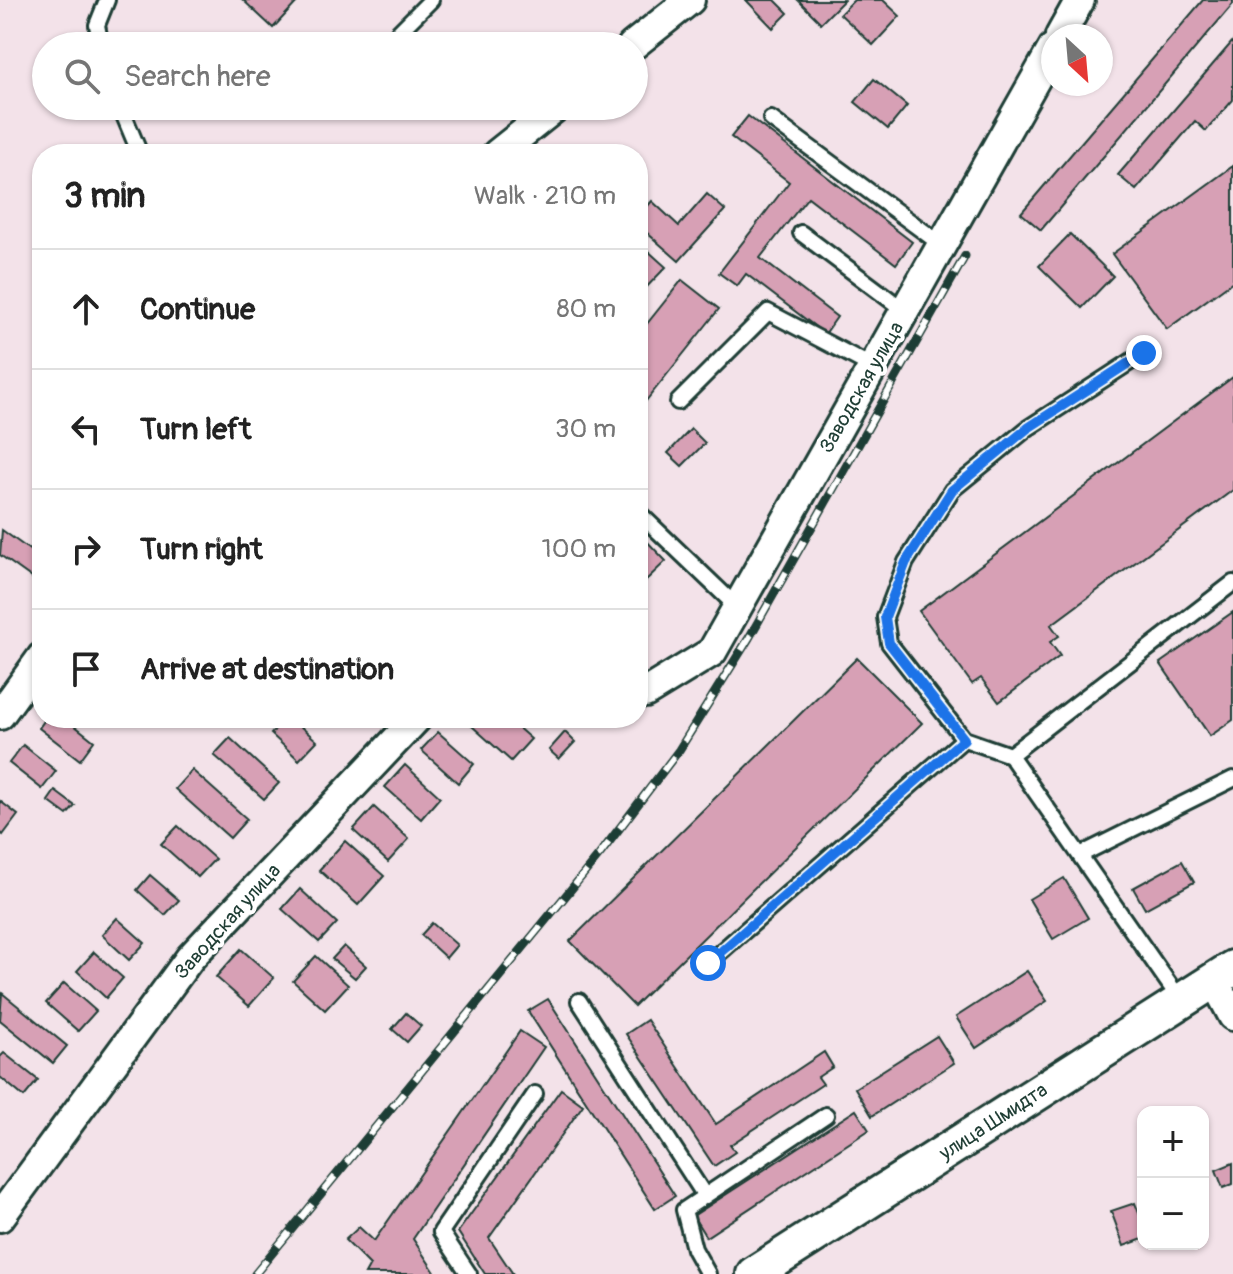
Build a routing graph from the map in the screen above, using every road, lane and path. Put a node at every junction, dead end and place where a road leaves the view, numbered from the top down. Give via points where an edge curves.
1 (107, 0) edge
2 (431, 0) edge
3 (690, 0) edge
4 (1080, 0) edge
5 (1067, 24) edge
6 (98, 32) edge
7 (399, 32) edge
8 (648, 33) edge
9 (1041, 69) edge
10 (771, 119) dead end
11 (126, 120) edge
12 (540, 120) edge
13 (136, 144) edge
14 (510, 144) edge
15 (801, 233) dead end
16 (942, 245) junction
17 (905, 311) junction
18 (1144, 353) dead end
19 (873, 367) junction
20 (678, 402) dead end
21 (648, 522) edge
22 (1233, 583) edge
23 (737, 607) junction
24 (32, 671) edge
25 (648, 691) edge
26 (0, 715) edge
27 (408, 728) edge
28 (964, 739) junction
29 (1010, 755) junction
30 (1233, 779) edge
31 (1080, 855) junction
32 (708, 963) dead end
33 (1224, 974) edge
34 (579, 1001) dead end
35 (1181, 1001) junction
36 (1233, 1016) edge
37 (535, 1094) dead end
38 (826, 1115) dead end
39 (705, 1196) junction
40 (0, 1217) edge
41 (469, 1274) edge
42 (708, 1274) edge
43 (754, 1274) edge

1 - 6 lane
2 - 7 lane
3 - 8 street
4 - 5 street
9 - 16 street, Заводская улица
10 - 16 lane
11 - 13 lane
12 - 14 street
15 - 17 lane
16 - 17 street, Заводская улица
17 - 19 street, Заводская улица
18 - 28 lane via 1028,428 952,490 906,562 885,617 889,643
19 - 20 lane via 768,312
19 - 23 street, Заводская улица
21 - 23 lane
22 - 29 lane
23 - 25 street, Заводская улица via 712,652
24 - 26 street
27 - 40 street, Заводская улица via 190,958
28 - 29 lane
28 - 32 lane
29 - 31 lane
30 - 31 lane
31 - 35 lane
33 - 35 street, улица Шмидта
33 - 36 street
34 - 39 lane
35 - 43 street, улица Шмидта
37 - 41 lane via 441,1232
38 - 39 lane
39 - 42 lane via 684,1210 694,1249

